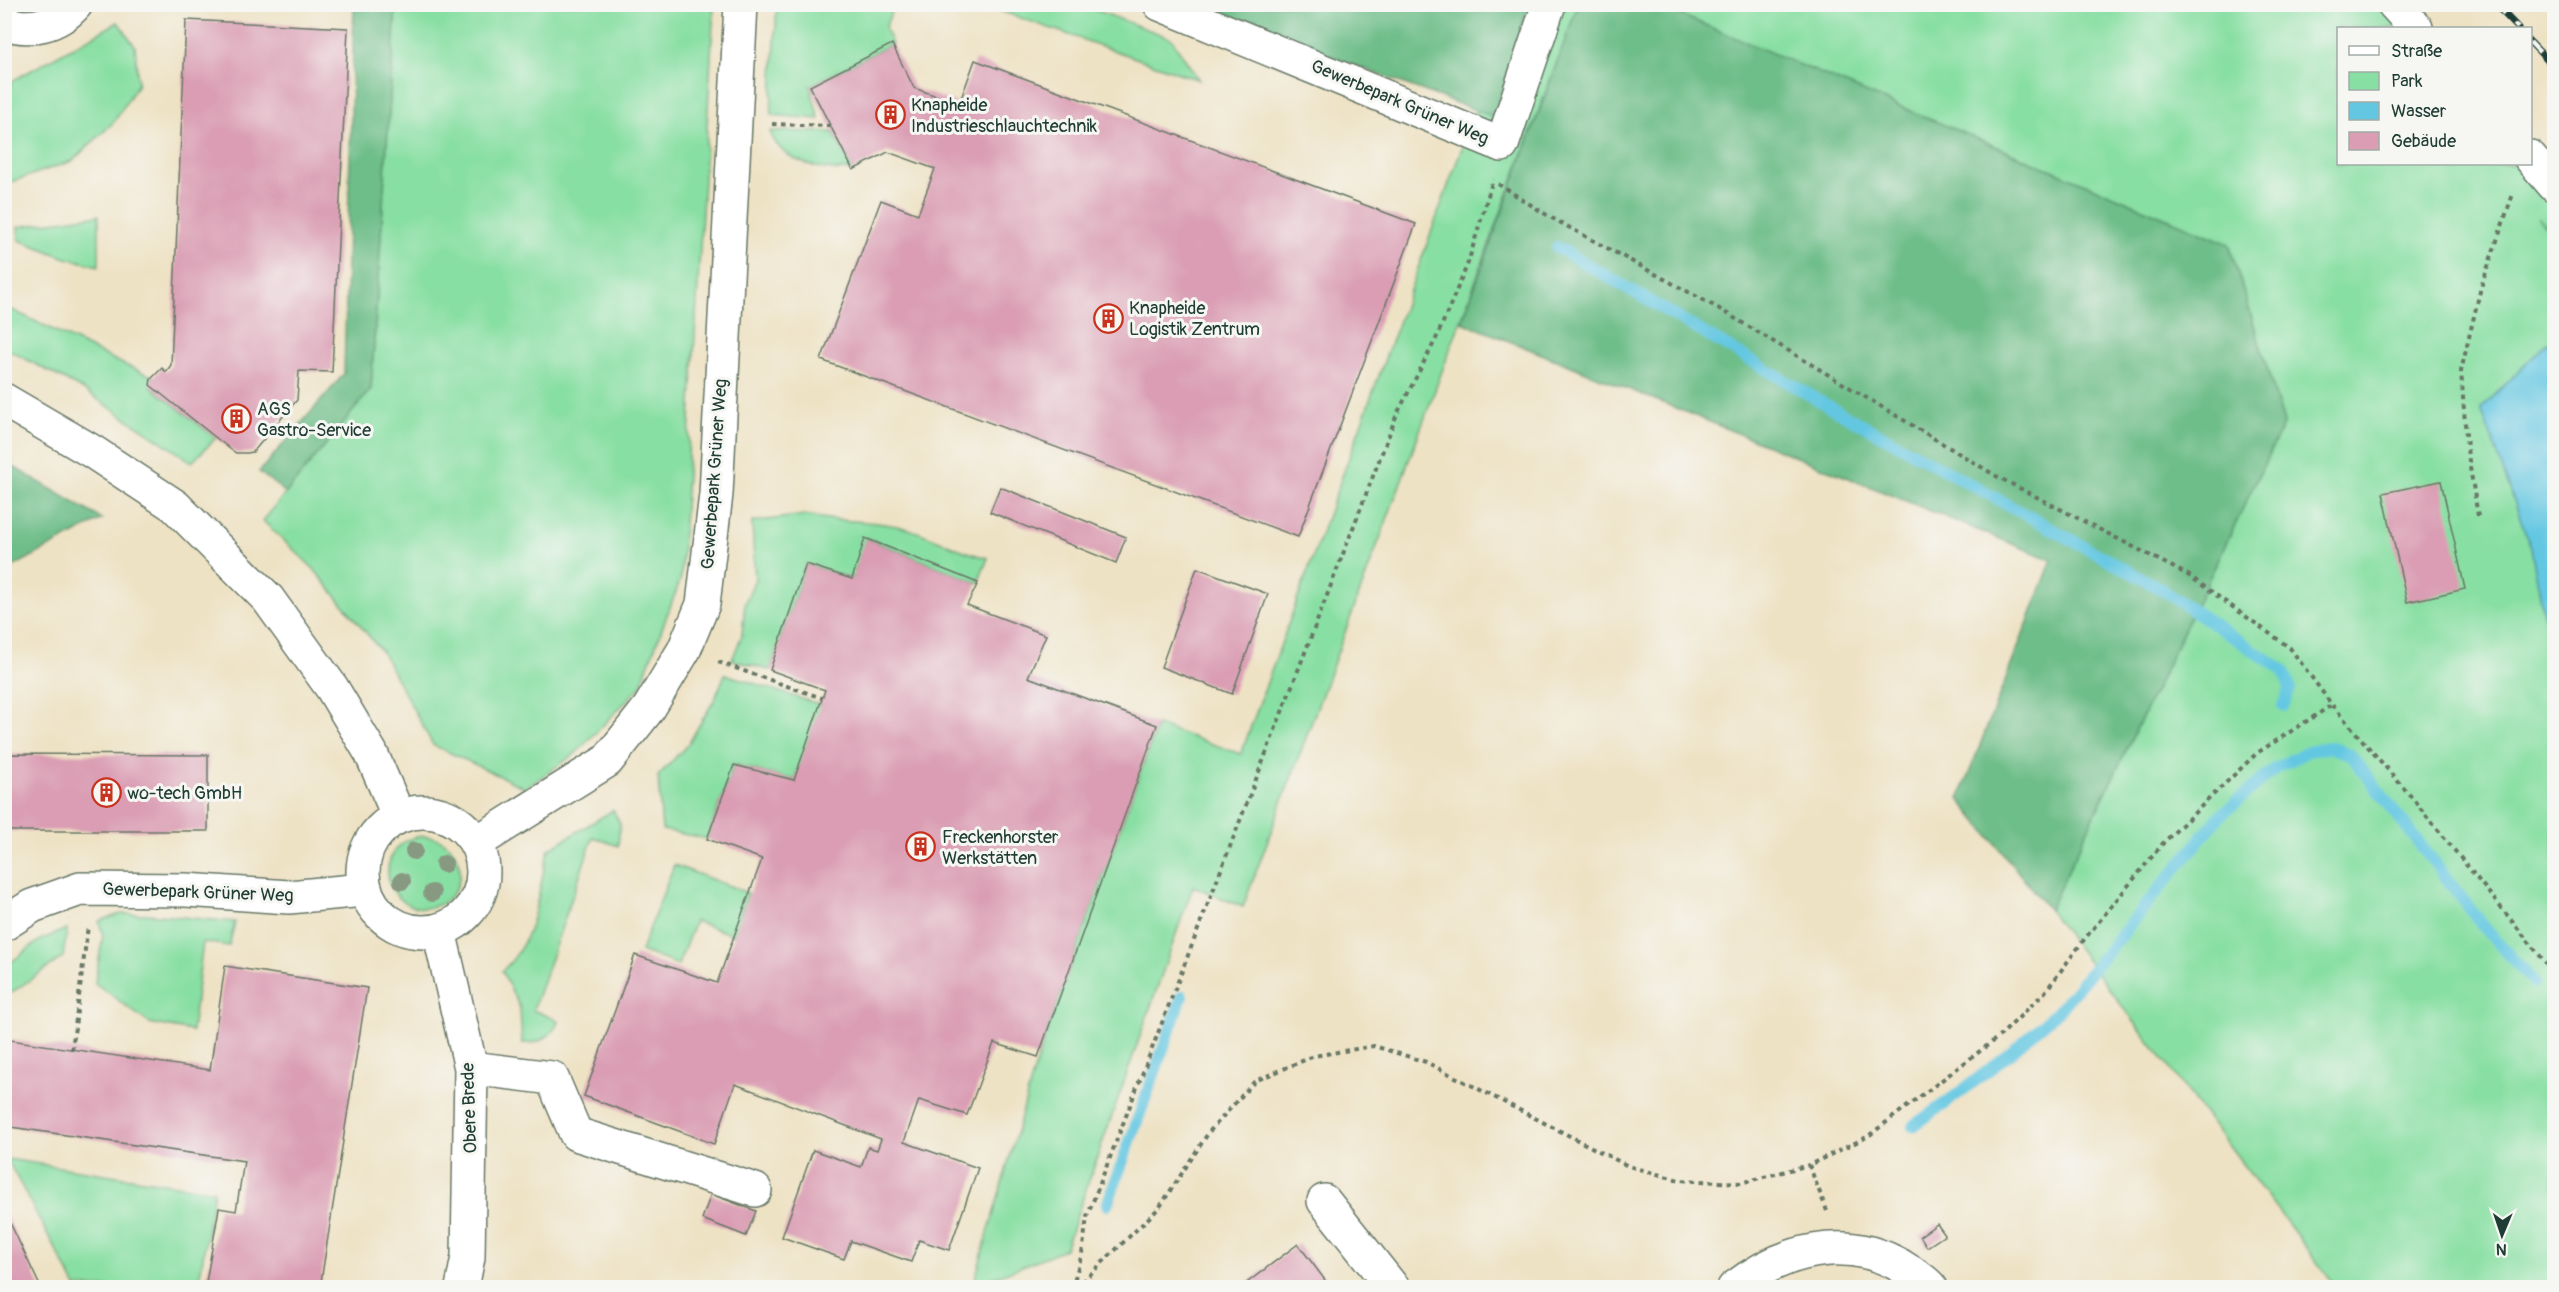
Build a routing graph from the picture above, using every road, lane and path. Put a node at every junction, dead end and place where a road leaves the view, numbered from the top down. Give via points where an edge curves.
1 (76, 4) edge
2 (741, 4) edge
3 (1160, 4) edge
4 (1549, 4) edge
5 (2394, 4) edge
6 (6, 26) edge
7 (2415, 27) edge
8 (735, 123) junction
9 (831, 126) dead end
10 (1502, 145) junction
11 (2532, 158) edge
12 (1493, 180) junction
13 (2554, 185) edge
14 (2514, 192) dead end
15 (4, 400) edge
16 (2478, 516) dead end
17 (684, 650) junction
18 (822, 699) dead end
19 (2332, 705) junction
20 (399, 817) junction
21 (476, 843) junction
22 (93, 889) junction
23 (364, 890) junction
24 (4, 924) edge
25 (439, 931) junction
26 (2554, 973) edge
27 (72, 1050) dead end
28 (471, 1068) junction
29 (1809, 1165) junction
30 (755, 1190) dead end
31 (1324, 1201) dead end
32 (1840, 1247) junction
33 (462, 1287) edge
34 (1074, 1287) edge
35 (1393, 1287) edge
36 (1734, 1287) edge
37 (1931, 1287) edge

1 - 6 street via 53,22 35,27
2 - 8 street, Gewerbepark Grüner Weg
3 - 10 street, Gewerbepark Grüner Weg
4 - 10 street, Gewerbepark Grüner Weg
5 - 7 street
8 - 9 path
8 - 17 street, Gewerbepark Grüner Weg via 716,494 703,604
10 - 12 path
11 - 13 street
12 - 19 path via 1550,217 1716,307 1998,477 2188,575 2290,648
12 - 34 path via 1468,263 1436,339 1397,414 1087,1217
14 - 16 path via 2481,287 2461,371 2467,449
15 - 20 street via 174,506 268,599 332,688 371,753
17 - 18 path
17 - 21 street, Gewerbepark Grüner Weg via 649,708 607,761
19 - 26 path
19 - 29 path via 2257,753 2164,842 2045,992 2001,1035 1867,1137
20 - 21 street via 416,812 451,818
20 - 23 street via 382,828 370,843 363,862
21 - 25 street via 483,860 479,896 463,918
22 - 23 street, Gewerbepark Grüner Weg via 289,897
22 - 24 street, Gewerbepark Grüner Weg via 80,889 32,906
22 - 27 path
23 - 25 street via 382,917 399,928 419,933
25 - 28 street, Obere Brede
28 - 30 street via 552,1078 576,1134
28 - 33 street, Obere Brede via 468,1257
29 - 32 path
29 - 34 path via 1741,1183 1679,1180 1628,1166 1426,1062 1374,1046 1314,1056 1255,1081 1209,1132 1159,1208
31 - 35 street
32 - 36 street via 1799,1253 1753,1272
32 - 37 street via 1884,1257

